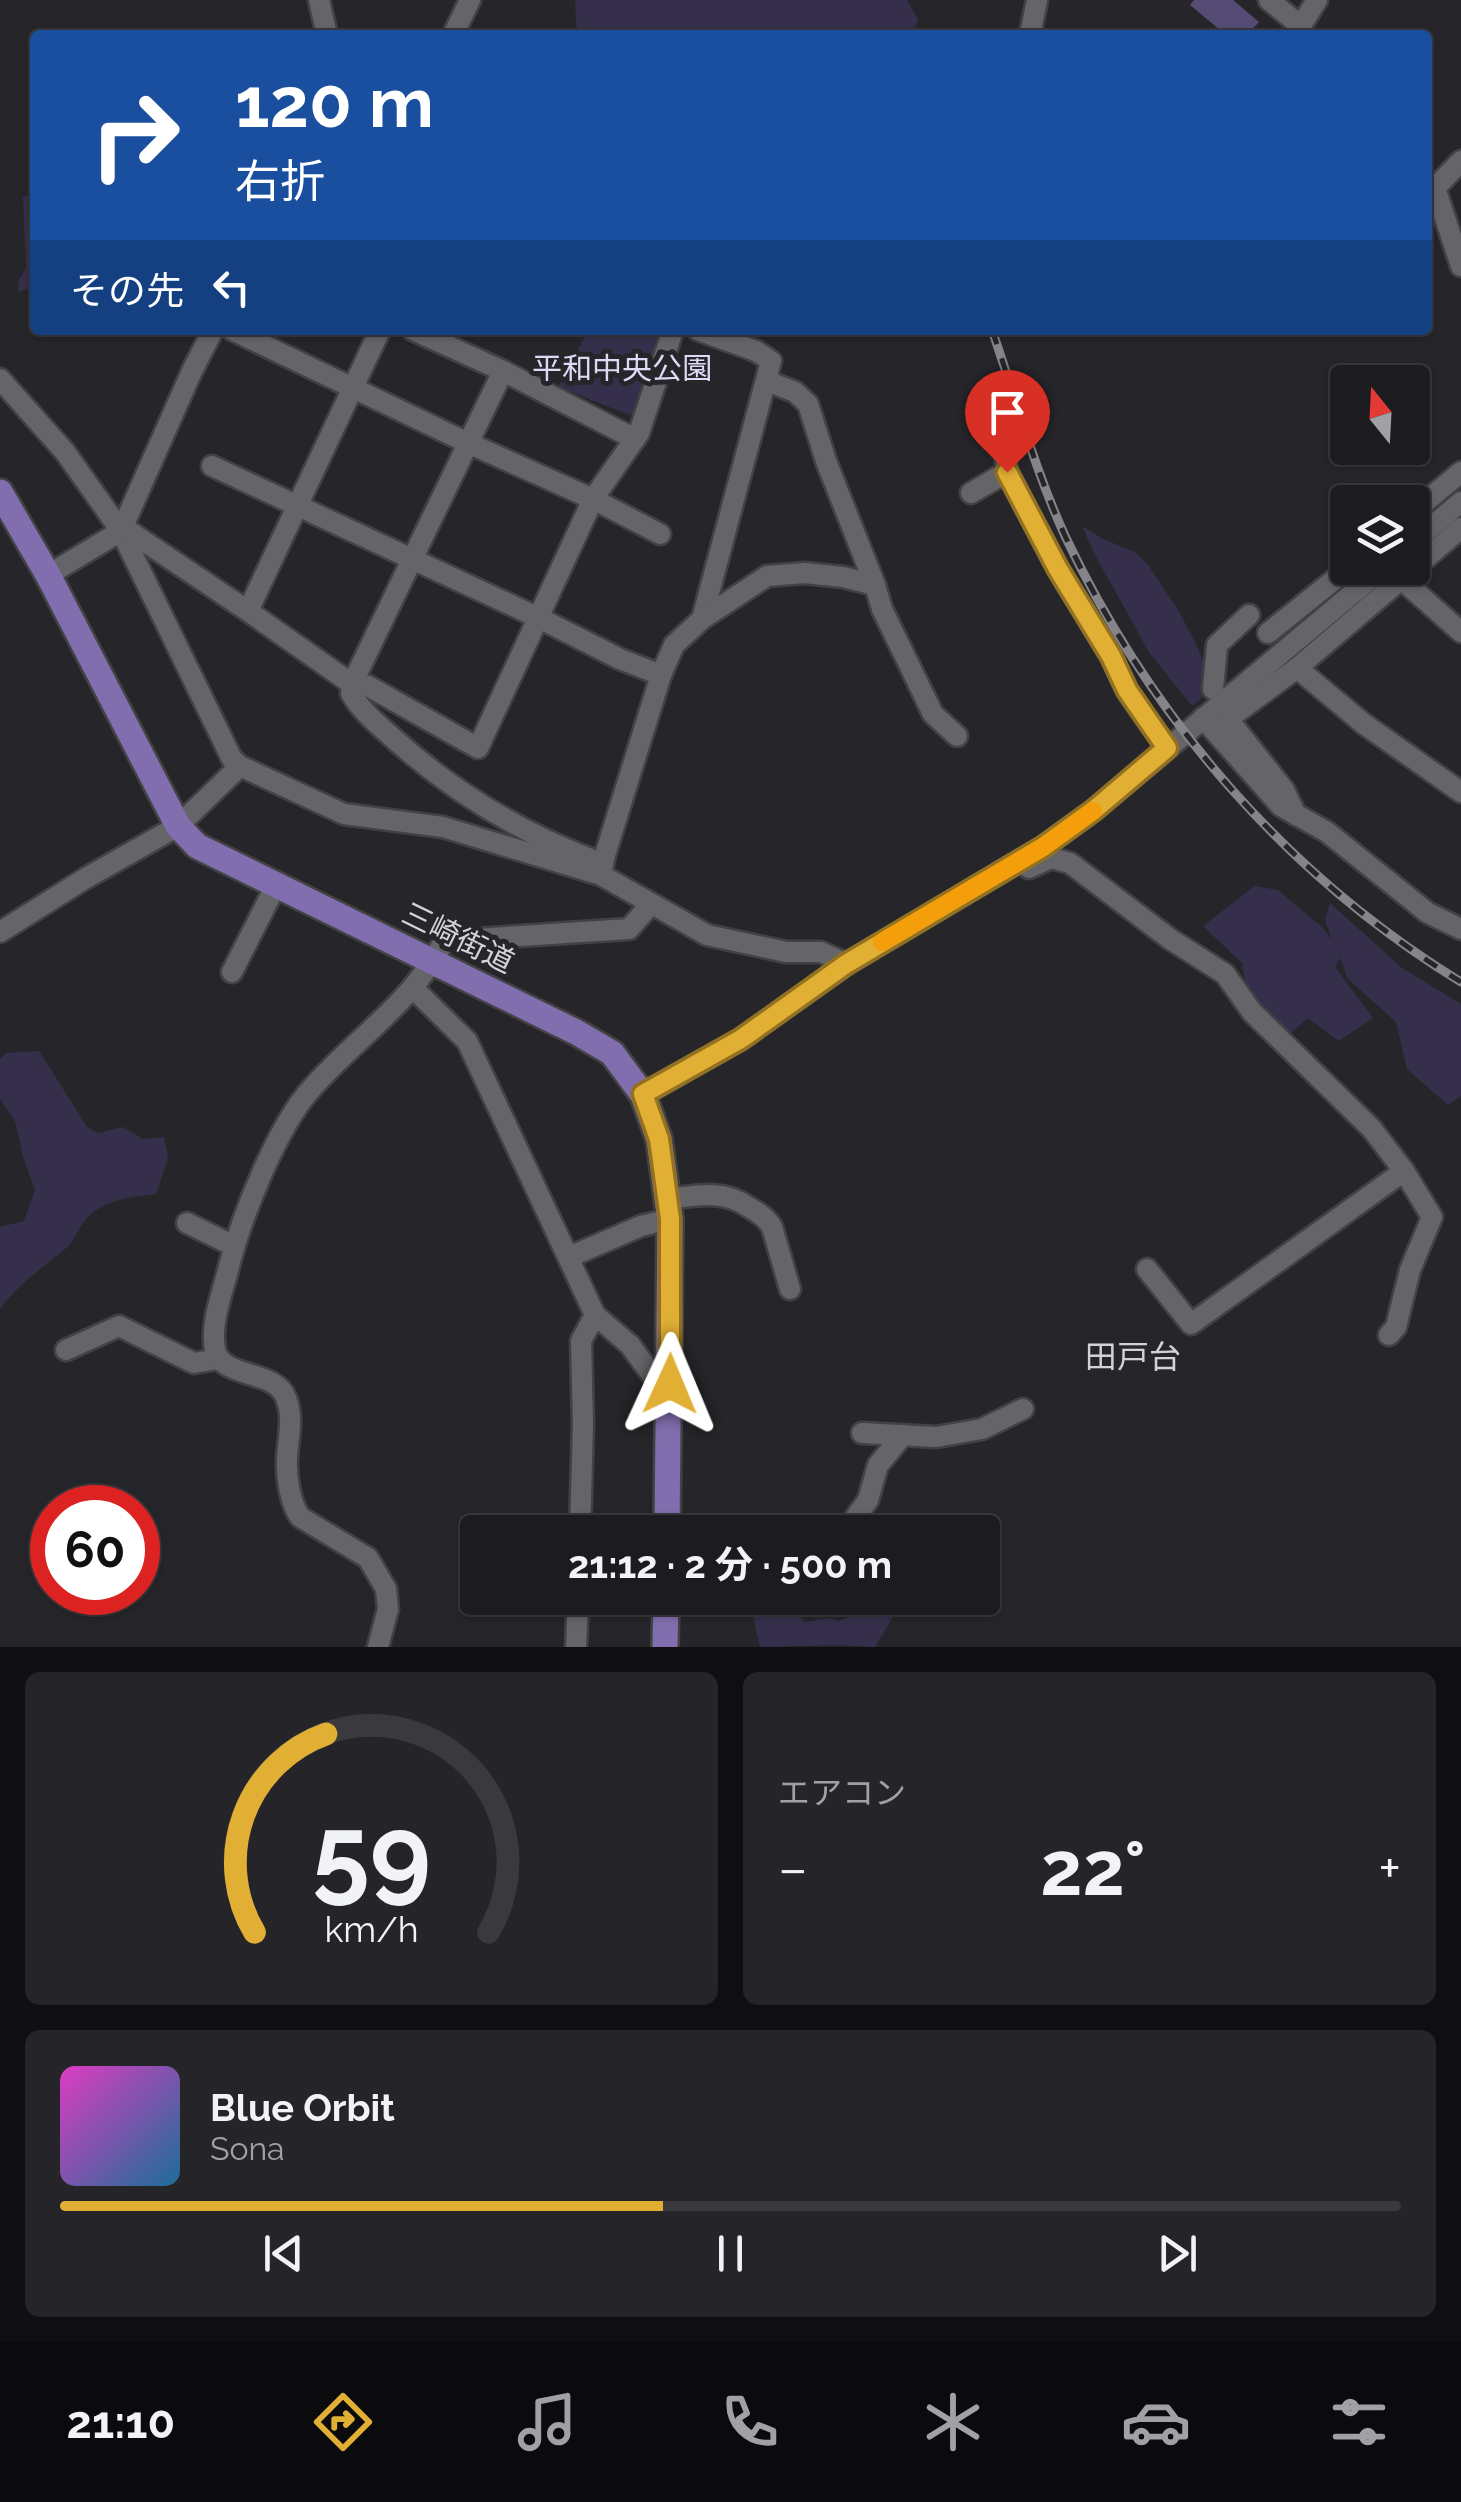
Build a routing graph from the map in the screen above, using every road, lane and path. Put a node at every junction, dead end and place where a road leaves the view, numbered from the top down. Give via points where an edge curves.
1 (319, 0) edge
2 (470, 0) edge
3 (1038, 0) edge
4 (1269, 0) edge
5 (1317, 0) edge
6 (326, 30) edge
7 (455, 30) edge
8 (1031, 30) edge
9 (1297, 30) edge
10 (1299, 30) edge
11 (1461, 161) edge
12 (1461, 266) edge
13 (210, 335) edge
14 (242, 335) edge
15 (378, 335) edge
16 (425, 335) edge
17 (672, 335) edge
18 (711, 335) edge
19 (503, 371) junction
20 (0, 380) edge
21 (767, 381) junction
22 (353, 388) junction
23 (1006, 432) dead end
24 (635, 439) junction
25 (468, 443) junction
26 (212, 466) dead end
27 (1007, 472) junction
28 (1461, 472) edge
29 (0, 492) edge
30 (971, 493) dead end
31 (1430, 498) edge
32 (594, 499) junction
33 (1461, 502) edge
34 (298, 506) junction
35 (1430, 528) edge
36 (1461, 528) edge
37 (122, 529) junction
38 (660, 534) dead end
39 (1430, 548) edge
40 (412, 559) junction
41 (48, 575) junction
42 (1330, 583) edge
43 (875, 585) junction
44 (1375, 585) edge
45 (1379, 585) edge
46 (1405, 585) edge
47 (248, 610) junction
48 (1249, 615) dead end
49 (539, 618) junction
50 (702, 620) junction
51 (1461, 632) edge
52 (1268, 633) dead end
53 (1297, 668) junction
54 (662, 674) junction
55 (352, 684) junction
56 (1213, 689) dead end
57 (1203, 718) junction
58 (957, 736) dead end
59 (1167, 748) junction
60 (240, 766) junction
61 (1461, 792) edge
62 (1296, 815) junction
63 (178, 826) junction
64 (602, 869) junction
65 (276, 885) junction
66 (651, 904) junction
67 (1461, 929) edge
68 (0, 932) edge
69 (433, 962) junction
70 (851, 968) junction
71 (232, 972) dead end
72 (414, 989) junction
73 (643, 1094) junction
74 (1404, 1172) junction
75 (669, 1209) junction
76 (187, 1224) dead end
77 (234, 1246) junction
78 (568, 1257) junction
79 (1147, 1270) dead end
80 (790, 1289) dead end
81 (595, 1315) junction
82 (1389, 1335) dead end
83 (66, 1350) dead end
84 (218, 1359) junction
85 (670, 1384) junction
86 (1023, 1408) dead end
87 (862, 1433) dead end
88 (902, 1435) junction
89 (580, 1515) edge
90 (667, 1515) edge
91 (857, 1515) edge
92 (577, 1615) edge
93 (666, 1615) edge
94 (378, 1647) edge
95 (576, 1647) edge
96 (665, 1647) edge

1 - 6 street
2 - 7 street
3 - 8 street
4 - 9 street
5 - 10 street
11 - 12 street via 1436,188
13 - 37 street
14 - 22 street
15 - 22 street
16 - 19 street
17 - 24 street
18 - 21 street via 771,361
19 - 24 street
19 - 25 street
20 - 37 street
21 - 43 street via 808,404
21 - 50 street
22 - 25 street
22 - 34 street
23 - 27 street
24 - 32 street
25 - 32 street
25 - 40 street
26 - 34 street
27 - 30 street
27 - 59 street via 1127,690
28 - 31 street
29 - 41 main road, 三崎街道
32 - 38 street
32 - 49 street
33 - 35 street
34 - 40 street
34 - 47 street
36 - 39 street
37 - 41 street
37 - 47 street
37 - 60 street
40 - 49 street
40 - 55 street
41 - 63 main road, 三崎街道
42 - 52 street
43 - 50 street via 805,573 766,576
43 - 58 street via 933,714
44 - 57 street
45 - 53 street
46 - 51 street
47 - 55 street
48 - 56 street via 1217,646
49 - 54 street
49 - 55 street via 478,748 368,686
50 - 54 street via 674,645
53 - 61 street
53 - 62 street via 1228,719
54 - 64 street
55 - 64 street via 358,704 446,782
57 - 59 street
57 - 62 street
59 - 70 street via 1043,847
60 - 63 street
60 - 64 street via 344,814 443,827
62 - 67 street
63 - 65 main road, 三崎街道 via 197,846
63 - 68 street
64 - 66 street
65 - 69 main road, 三崎街道
65 - 71 street
66 - 69 street via 629,929 444,941
66 - 70 street via 708,935 786,952 821,952
69 - 72 street
69 - 73 main road, 三崎街道 via 612,1053
70 - 73 street
70 - 74 street via 1017,873 1051,858 1070,863 1225,974 1252,1012 1372,1130
72 - 77 street via 292,1112
72 - 78 street via 467,1041
73 - 75 main road, 三崎街道 via 659,1139
74 - 79 street via 1191,1324
74 - 82 street via 1432,1217
75 - 78 street
75 - 80 street via 721,1194 766,1218
75 - 85 main road, 三崎街道
76 - 77 street
77 - 84 street via 214,1328
78 - 81 street
81 - 85 street via 652,1375
81 - 89 street via 582,1342
83 - 84 street via 119,1326 194,1363
84 - 94 street via 270,1382 286,1397 294,1508 368,1558 386,1590
85 - 90 main road, 三崎街道
86 - 88 street via 982,1429
87 - 88 street
88 - 91 street via 878,1465
92 - 95 street
93 - 96 main road

